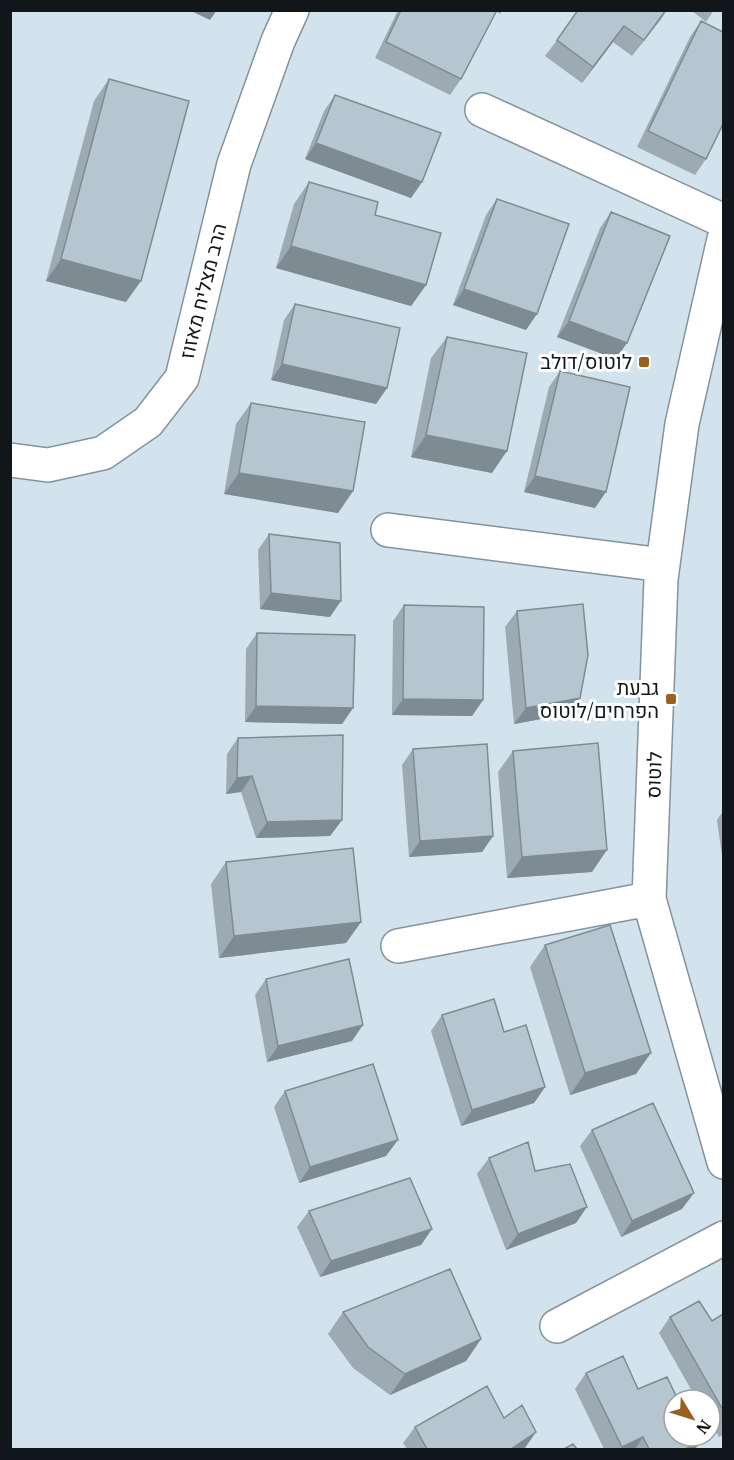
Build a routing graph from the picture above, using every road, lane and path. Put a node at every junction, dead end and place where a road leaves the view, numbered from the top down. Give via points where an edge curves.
1 (292, 10) edge
2 (482, 110) dead end
3 (723, 221) edge
4 (723, 239) edge
5 (10, 460) edge
6 (388, 530) dead end
7 (663, 565) junction
8 (649, 899) junction
9 (398, 946) dead end
10 (723, 1162) edge
11 (723, 1238) edge
12 (557, 1326) dead end

1 - 5 street, הרב מצליח מאזוז via 234,164 182,378 148,422 103,453 48,465
2 - 3 street
4 - 7 street, לוטוס via 682,424
6 - 7 street
7 - 8 street, לוטוס
8 - 9 street
8 - 10 street, לוטוס
11 - 12 street

